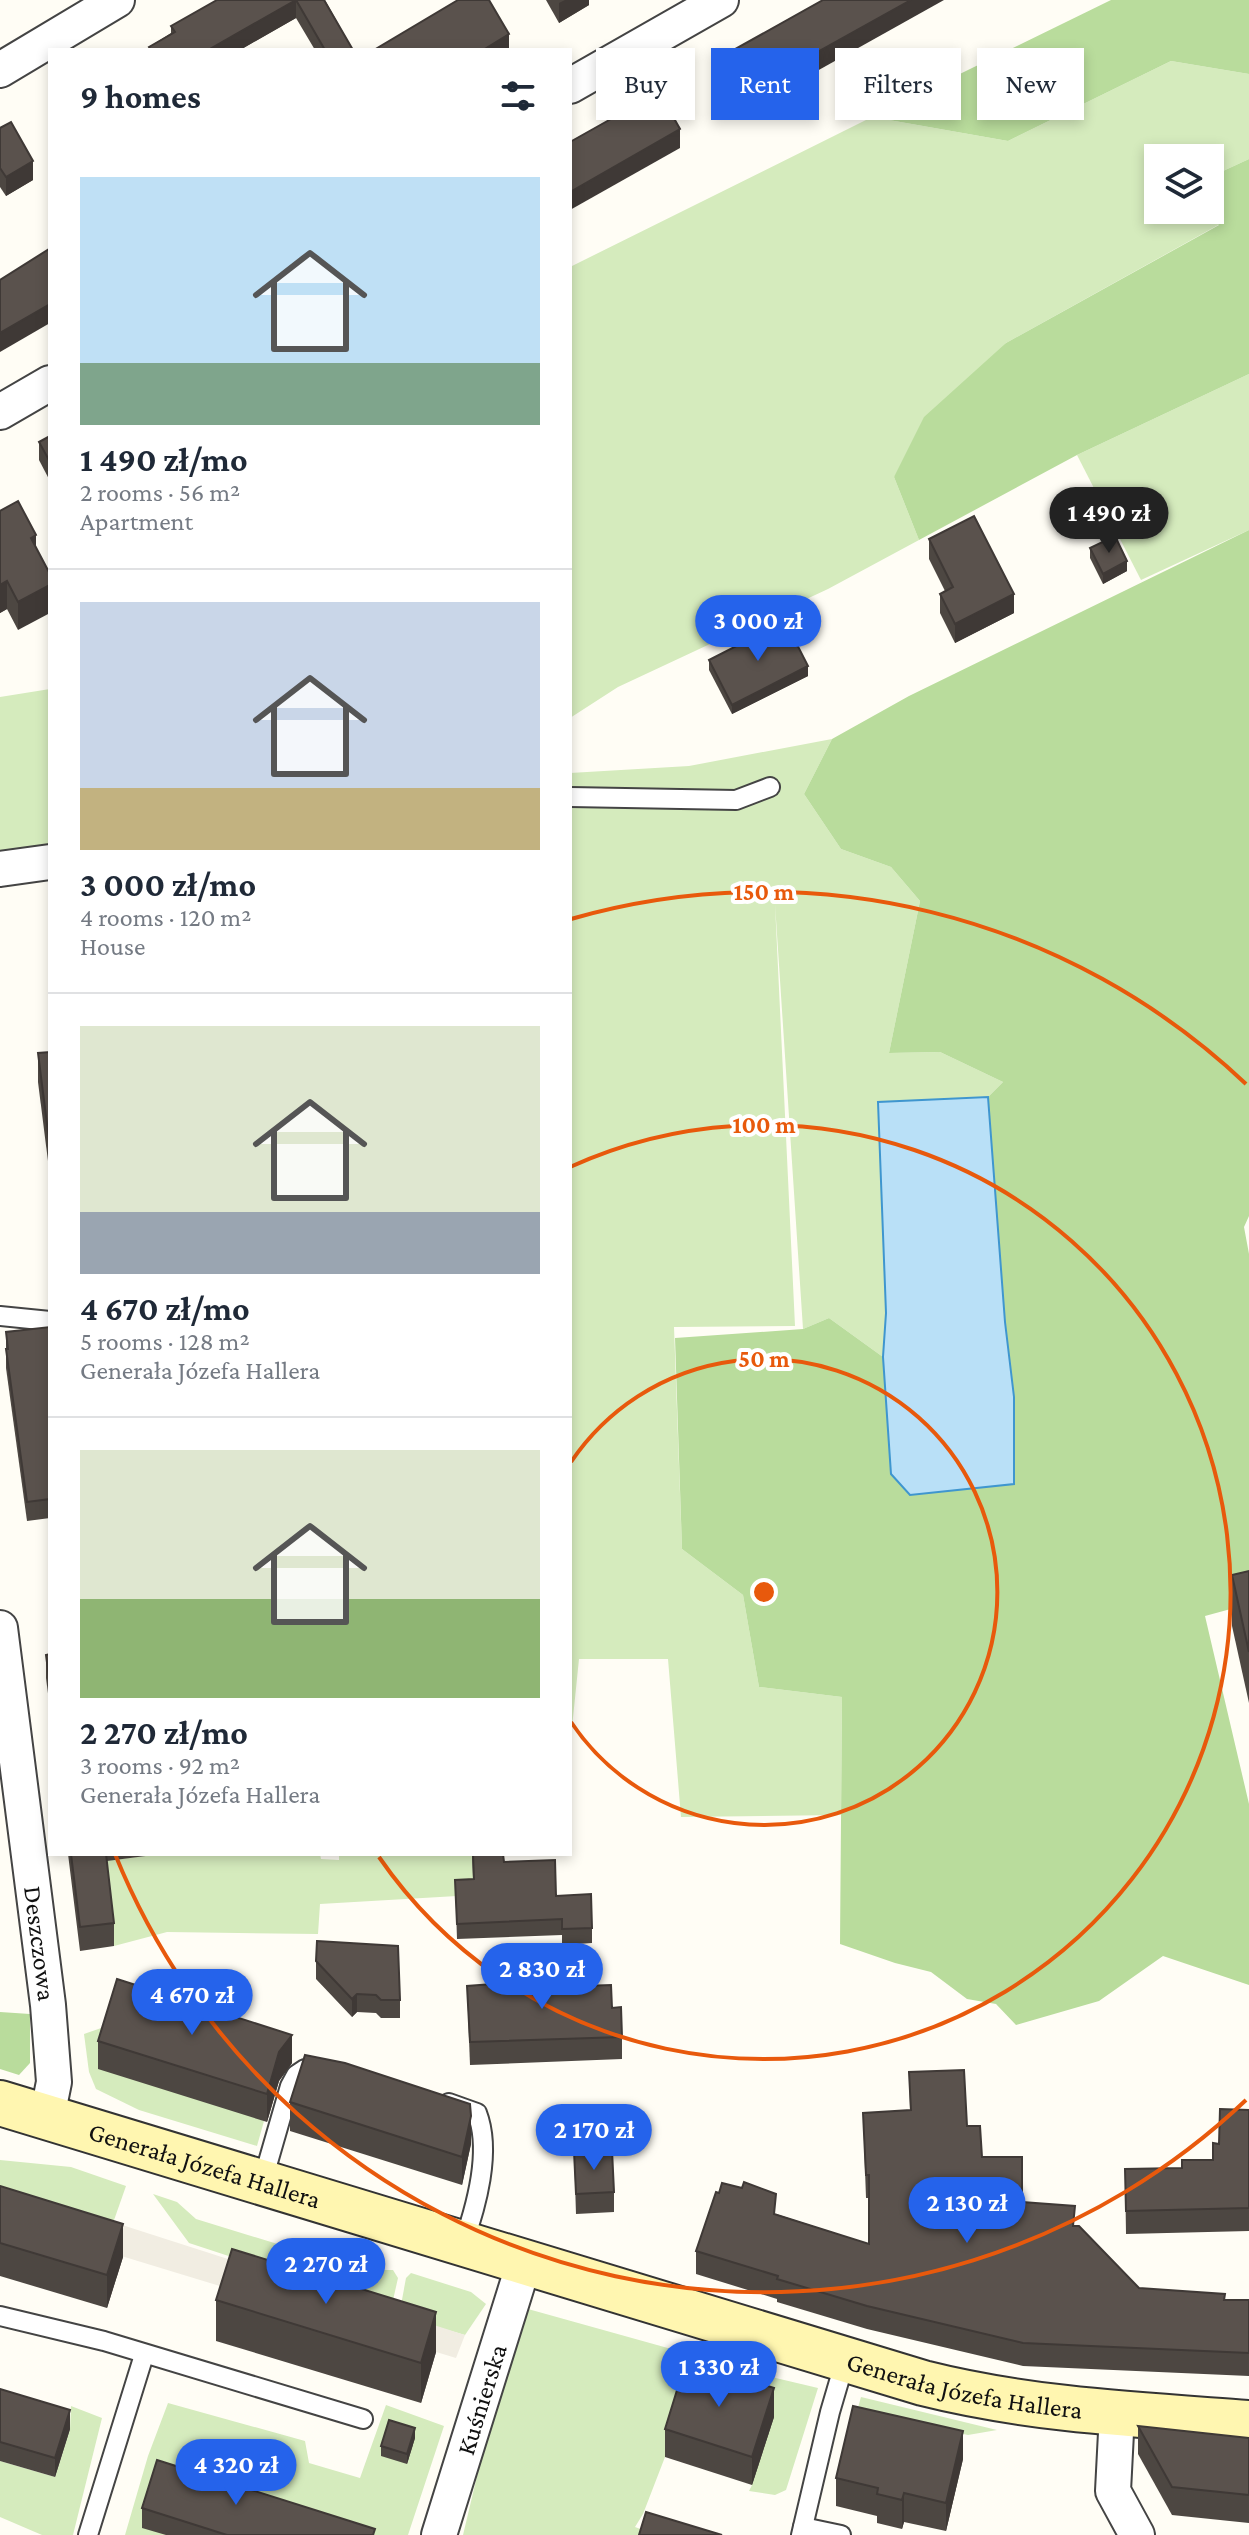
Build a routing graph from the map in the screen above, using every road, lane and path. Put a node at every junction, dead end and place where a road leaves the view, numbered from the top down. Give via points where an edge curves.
1 (117, 0) edge
2 (721, 0) edge
3 (0, 70) edge
4 (572, 85) edge
5 (48, 384) edge
6 (0, 412) edge
7 (770, 787) dead end
8 (572, 797) edge
9 (48, 862) edge
10 (0, 869) edge
11 (0, 1316) edge
12 (48, 1321) edge
13 (0, 1628) edge
14 (340, 2076) edge
15 (436, 2100) edge
16 (0, 2103) edge
17 (47, 2117) junction
18 (262, 2183) junction
19 (463, 2244) junction
20 (524, 2263) junction
21 (0, 2316) edge
22 (144, 2355) junction
23 (845, 2361) junction
24 (1117, 2413) junction
25 (363, 2419) dead end
26 (1249, 2423) edge
27 (802, 2531) edge
28 (88, 2535) edge
29 (439, 2535) edge
30 (841, 2535) edge
31 (1137, 2535) edge

1 - 3 street
2 - 4 street
5 - 6 street
7 - 8 lane via 736,800
9 - 10 street
11 - 12 lane
13 - 17 street, Deszczowa via 48,2005 54,2082
14 - 18 lane via 305,2069 296,2075
15 - 19 lane via 477,2113 482,2126 480,2185
16 - 17 street, Generała Józefa Hallera
17 - 18 street, Generała Józefa Hallera
18 - 19 street, Generała Józefa Hallera
19 - 20 street, Generała Józefa Hallera
20 - 23 street, Generała Józefa Hallera
20 - 29 street, Kuśnierska
21 - 22 lane
22 - 25 lane
22 - 28 lane
23 - 24 street, Generała Józefa Hallera via 989,2399
23 - 27 lane
24 - 26 street, Generała Józefa Hallera
24 - 31 street via 1113,2491
27 - 30 lane

